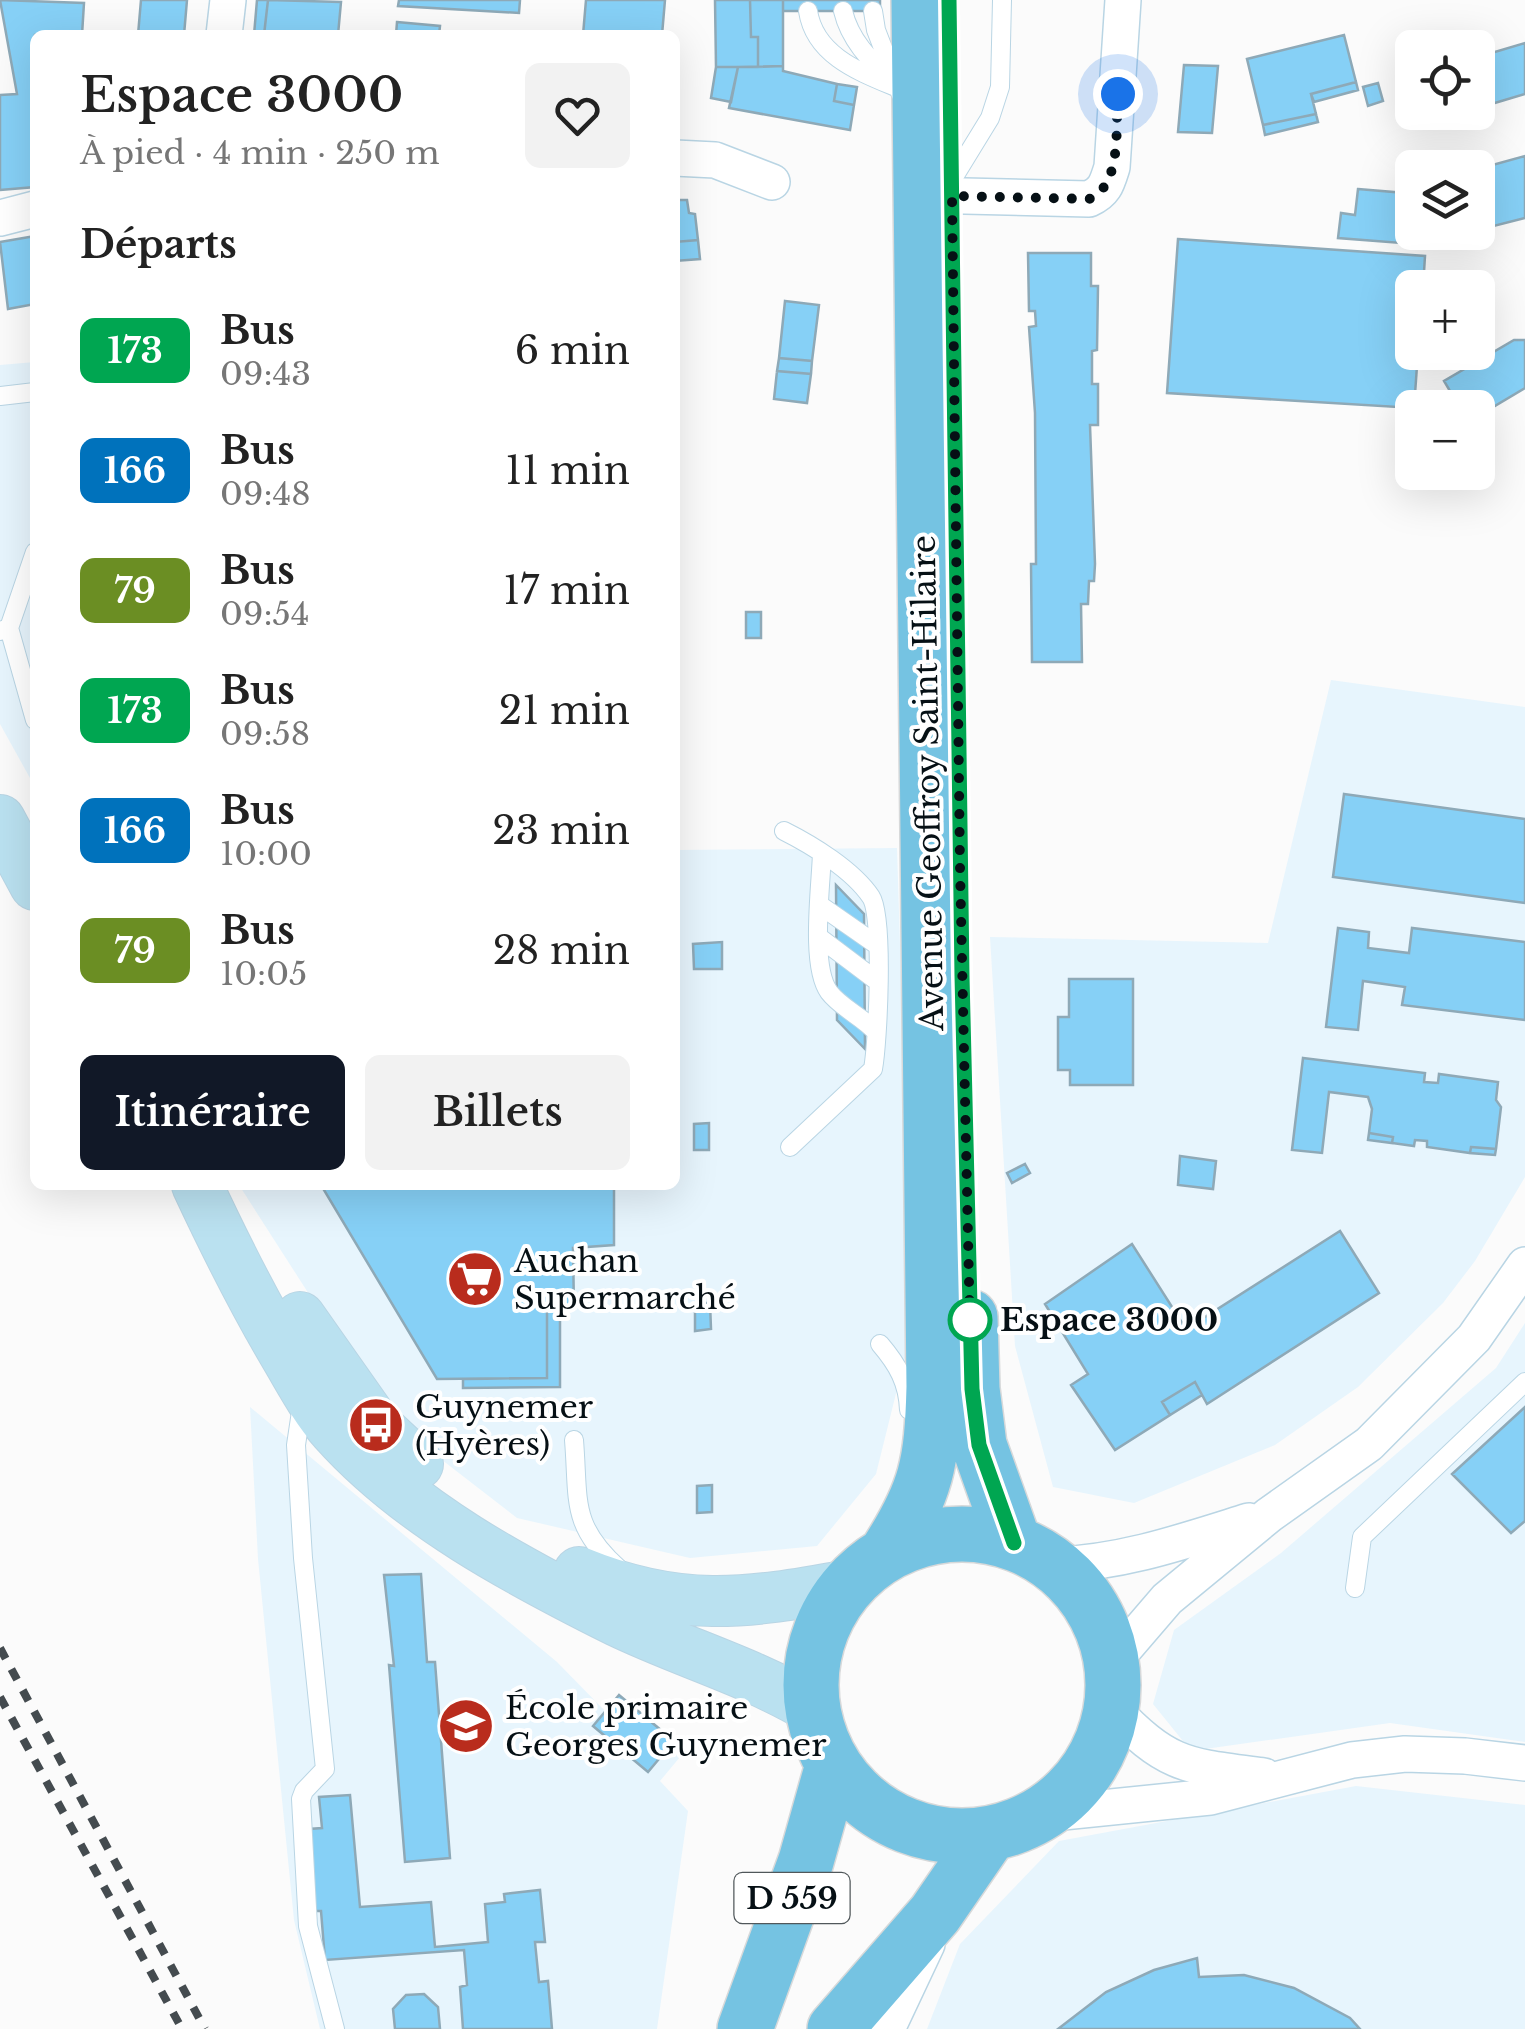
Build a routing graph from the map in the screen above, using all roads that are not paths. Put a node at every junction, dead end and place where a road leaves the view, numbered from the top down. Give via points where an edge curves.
1 (228, 0) edge
2 (949, 0) edge
3 (1002, 0) edge
4 (1123, 0) edge
5 (896, 5) edge
6 (842, 10) dead end
7 (808, 11) dead end
8 (225, 30) edge
9 (929, 157) junction
10 (680, 158) edge
11 (772, 182) dead end
12 (30, 210) edge
13 (0, 218) edge
14 (30, 393) edge
15 (0, 396) edge
16 (30, 565) edge
17 (5, 629) edge
18 (30, 705) edge
19 (0, 820) edge
20 (784, 831) dead end
21 (822, 853) junction
22 (30, 876) edge
23 (821, 906) junction
24 (820, 938) junction
25 (877, 945) junction
26 (877, 981) junction
27 (876, 1032) junction
28 (790, 1147) dead end
29 (198, 1190) edge
30 (213, 1190) edge
31 (1525, 1266) edge
32 (880, 1344) dead end
33 (320, 1380) junction
34 (1525, 1382) edge
35 (910, 1425) dead end
36 (574, 1440) dead end
37 (903, 1479) dead end
38 (1269, 1515) junction
39 (1034, 1554) junction
40 (867, 1569) junction
41 (1355, 1588) dead end
42 (660, 1598) junction
43 (1112, 1685) junction
44 (812, 1708) junction
45 (1525, 1763) edge
46 (833, 1765) junction
47 (1280, 1778) junction
48 (1043, 1814) junction
49 (990, 1834) junction
50 (934, 1914) junction
51 (336, 2029) edge
52 (745, 2029) edge
53 (836, 2029) edge
54 (887, 2029) edge

1 - 8 street
2 - 9 main road, Avenue Geoffroy Saint-Hilaire
3 - 9 lane via 1000,87 990,118
4 - 9 street via 1112,167 1100,194 1089,199
5 - 9 main road, Avenue Geoffroy Saint-Hilaire
6 - 9 lane via 848,30
7 - 9 lane via 824,48 858,71
9 - 39 main road, Avenue Geoffroy Saint-Hilaire via 960,870 972,1389 979,1445
9 - 40 main road, Avenue Geoffroy Saint-Hilaire via 933,1425 926,1481 910,1516
10 - 11 street via 716,160
12 - 13 street
14 - 15 lane
16 - 17 lane
17 - 18 lane
19 - 22 street
20 - 21 lane
21 - 23 lane
21 - 25 lane via 871,898
23 - 24 lane
23 - 25 lane
24 - 26 lane
24 - 27 lane via 824,984
25 - 26 lane
26 - 27 lane
27 - 28 lane via 873,1069
29 - 33 street via 245,1287
30 - 33 street
31 - 38 street via 1474,1338 1369,1444
32 - 35 lane via 908,1393
33 - 42 street via 467,1505 544,1558
33 - 44 street via 331,1427 433,1515 620,1622
33 - 51 lane via 296,1445 325,1769 301,1799 308,1926
34 - 41 lane via 1362,1536
36 - 42 lane via 581,1524 607,1558
37 - 40 lane
38 - 39 street via 1142,1554 1083,1564
38 - 43 street via 1167,1599
39 - 40 main road via 971,1534 927,1538
39 - 43 main road via 1082,1592 1102,1626
40 - 42 street via 730,1603
40 - 44 main road via 824,1622 812,1663
43 - 47 street via 1158,1751 1182,1764
43 - 48 main road via 1100,1750 1076,1786
44 - 46 main road
45 - 47 street via 1405,1754
46 - 49 main road via 862,1799 901,1824 945,1836
46 - 52 main road, D 559
47 - 48 street via 1210,1798
48 - 49 main road
49 - 50 main road
50 - 53 main road
50 - 54 street via 926,1952

